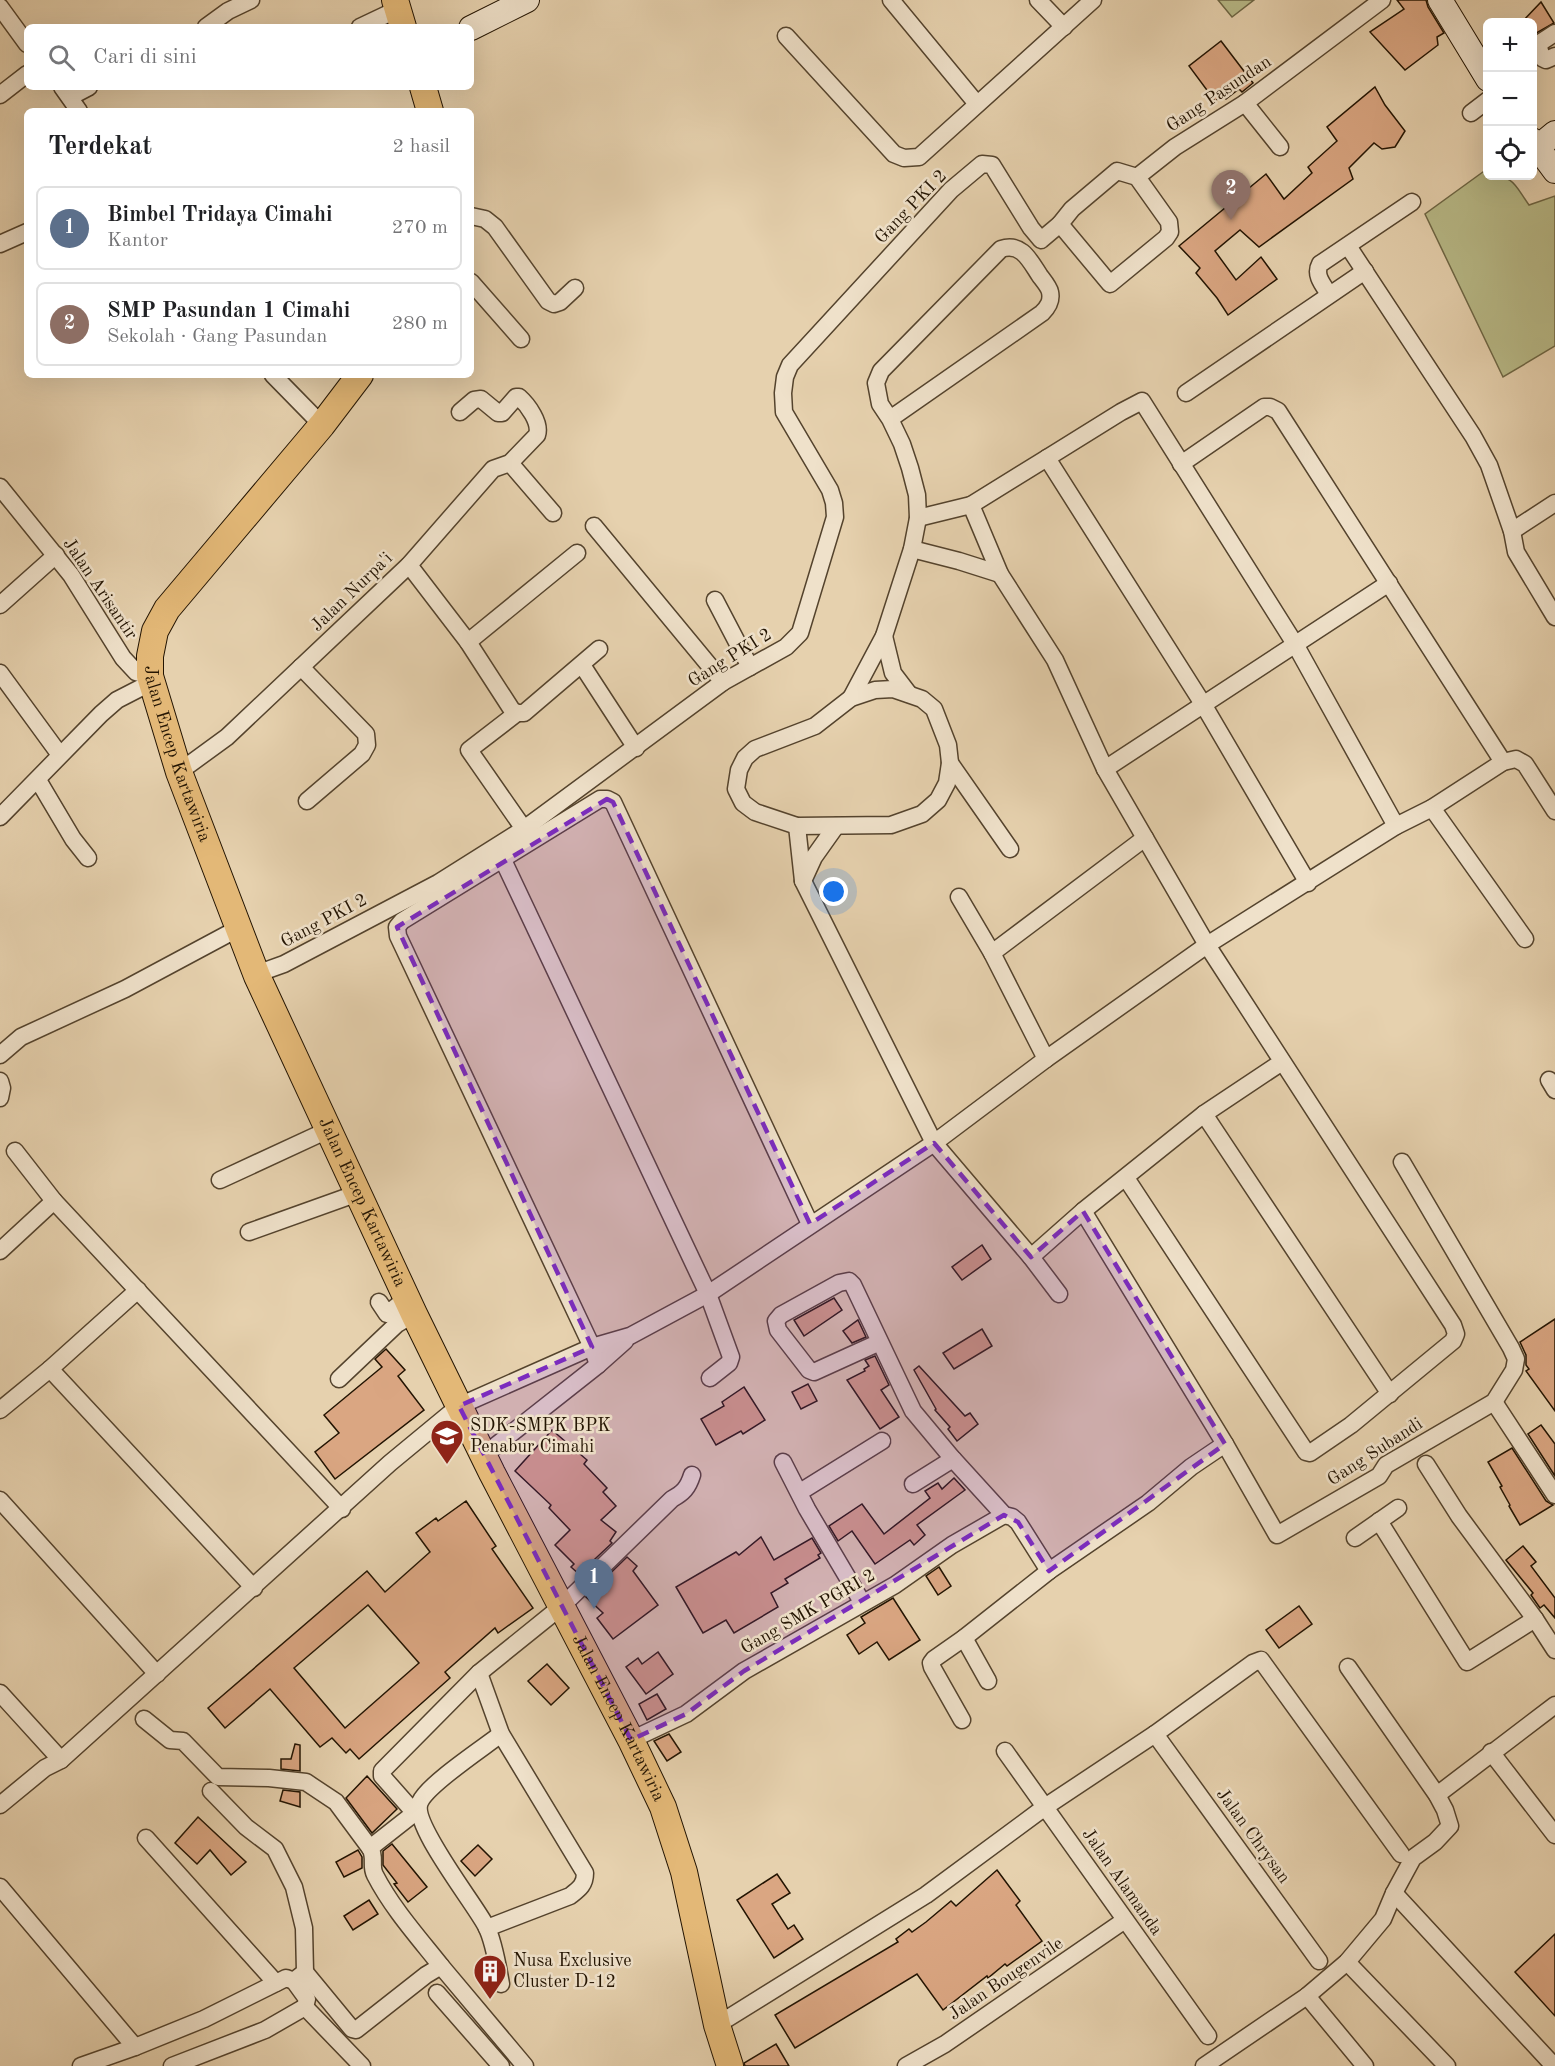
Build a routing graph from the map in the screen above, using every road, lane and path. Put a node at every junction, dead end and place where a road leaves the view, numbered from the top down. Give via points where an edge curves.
1 (251, 0) edge
2 (527, 0) edge
3 (891, 0) edge
4 (1038, 0) edge
5 (1093, 0) edge
6 (1382, 0) edge
7 (1440, 0) edge
8 (224, 6) edge
9 (0, 7) edge
10 (399, 12) edge
11 (209, 24) edge
12 (368, 24) edge
13 (474, 26) edge
14 (1064, 27) junction
15 (1555, 33) edge
16 (786, 36) dead end
17 (24, 40) edge
18 (1537, 45) edge
19 (1537, 49) edge
20 (1555, 56) edge
21 (24, 76) edge
22 (1483, 76) edge
23 (84, 90) edge
24 (424, 90) edge
25 (1483, 90) edge
26 (0, 95) edge
27 (70, 98) edge
28 (1245, 103) junction
29 (977, 104) junction
30 (429, 108) edge
31 (1471, 113) dead end
32 (1280, 147) dead end
33 (1137, 177) junction
34 (1413, 201) dead end
35 (474, 217) edge
36 (1050, 232) junction
37 (24, 233) edge
38 (0, 244) edge
39 (1348, 246) junction
40 (1365, 271) junction
41 (474, 285) edge
42 (575, 288) dead end
43 (1329, 294) junction
44 (521, 339) dead end
45 (276, 378) edge
46 (358, 378) edge
47 (1186, 393) dead end
48 (460, 412) dead end
49 (890, 419) junction
50 (322, 425) junction
51 (1047, 458) junction
52 (510, 463) junction
53 (1181, 464) junction
54 (0, 488) edge
55 (1555, 503) edge
56 (971, 505) junction
57 (553, 513) dead end
58 (918, 518) junction
59 (594, 526) dead end
60 (1512, 531) junction
61 (912, 549) junction
62 (577, 554) dead end
63 (56, 555) junction
64 (409, 565) junction
65 (1000, 574) junction
66 (1389, 583) junction
67 (715, 600) dead end
68 (0, 605) edge
69 (1555, 617) edge
70 (884, 636) junction
71 (468, 642) junction
72 (1294, 644) junction
73 (599, 649) dead end
74 (582, 665) junction
75 (301, 667) junction
76 (750, 667) junction
77 (0, 673) edge
78 (151, 679) junction
79 (723, 682) junction
80 (909, 694) junction
81 (851, 698) junction
82 (1203, 704) junction
83 (517, 713) junction
84 (636, 747) junction
85 (60, 755) junction
86 (1503, 762) junction
87 (950, 763) junction
88 (1105, 769) junction
89 (179, 772) junction
90 (38, 780) junction
91 (307, 801) dead end
92 (1432, 808) junction
93 (1555, 811) edge
94 (0, 817) edge
95 (798, 826) junction
96 (836, 826) junction
97 (1396, 826) junction
98 (524, 829) junction
99 (1145, 838) junction
100 (1010, 849) dead end
101 (88, 858) dead end
102 (503, 860) junction
103 (803, 881) junction
104 (1308, 883) junction
105 (959, 897) dead end
106 (239, 928) junction
107 (1524, 939) dead end
108 (1207, 945) junction
109 (992, 953) junction
110 (258, 978) junction
111 (0, 1055) edge
112 (1046, 1059) junction
113 (1282, 1062) junction
114 (0, 1081) edge
115 (0, 1098) edge
116 (1204, 1114) junction
117 (328, 1130) junction
118 (934, 1143) junction
119 (15, 1151) dead end
120 (1402, 1162) dead end
121 (1126, 1178) junction
122 (220, 1180) dead end
123 (358, 1193) junction
124 (54, 1201) junction
125 (1083, 1212) junction
126 (810, 1224) junction
127 (249, 1232) dead end
128 (0, 1251) edge
129 (1031, 1257) junction
130 (138, 1290) junction
131 (708, 1294) junction
132 (1059, 1294) dead end
133 (379, 1302) dead end
134 (410, 1306) junction
135 (630, 1336) junction
136 (880, 1342) junction
137 (592, 1347) junction
138 (598, 1365) junction
139 (50, 1369) junction
140 (710, 1378) dead end
141 (339, 1379) dead end
142 (1390, 1394) junction
143 (1494, 1402) junction
144 (459, 1406) junction
145 (0, 1410) edge
146 (882, 1441) dead end
147 (1225, 1444) junction
148 (484, 1455) junction
149 (953, 1459) junction
150 (783, 1462) dead end
151 (1426, 1464) dead end
152 (692, 1475) dead end
153 (913, 1484) dead end
154 (800, 1492) junction
155 (1555, 1495) edge
156 (0, 1500) edge
157 (1398, 1508) dead end
158 (342, 1509) junction
159 (1004, 1515) junction
160 (1379, 1521) junction
161 (1355, 1538) dead end
162 (1049, 1571) junction
163 (254, 1588) junction
164 (862, 1602) junction
165 (562, 1605) junction
166 (1535, 1620) junction
167 (964, 1638) junction
168 (1555, 1650) edge
169 (1348, 1667) dead end
170 (479, 1673) junction
171 (157, 1674) junction
172 (988, 1681) dead end
173 (0, 1694) edge
174 (1555, 1706) edge
175 (144, 1719) dead end
176 (962, 1720) dead end
177 (501, 1734) junction
178 (1155, 1734) junction
179 (632, 1740) junction
180 (1005, 1751) dead end
181 (1491, 1752) junction
182 (61, 1760) junction
183 (211, 1791) dead end
184 (1437, 1795) junction
185 (0, 1805) edge
186 (1045, 1807) junction
187 (1555, 1835) edge
188 (146, 1838) dead end
189 (370, 1848) junction
190 (1401, 1854) dead end
191 (0, 1887) edge
192 (1394, 1893) junction
193 (1125, 1920) junction
194 (487, 1928) junction
195 (1319, 1961) dead end
196 (1347, 1962) junction
197 (441, 1966) junction
198 (300, 1977) junction
199 (276, 1983) junction
200 (501, 1984) dead end
201 (437, 1993) dead end
202 (1307, 1996) junction
203 (305, 2007) junction
204 (717, 2025) junction
205 (1208, 2036) dead end
206 (135, 2047) junction
207 (205, 2061) edge
208 (81, 2066) edge
209 (172, 2066) edge
210 (362, 2066) edge
211 (501, 2066) edge
212 (525, 2066) edge
213 (730, 2066) edge
214 (906, 2066) edge
215 (1204, 2066) edge
216 (1365, 2066) edge
217 (1447, 2066) edge
218 (1554, 2066) edge

1 - 8 street
2 - 13 main road
3 - 29 street
4 - 14 street
5 - 14 street
6 - 28 street, Gang Pasundan
7 - 22 main road
8 - 11 street
9 - 17 street
10 - 12 street
14 - 29 street
15 - 18 street
16 - 29 street via 894,154 904,158 919,158
19 - 20 street via 1546,60
21 - 26 street
23 - 27 street
24 - 30 main road
25 - 31 street
28 - 32 street
28 - 33 street, Gang Pasundan via 1175,147
33 - 36 street via 1117,171
33 - 36 street via 1169,222 1170,232 1110,284
34 - 39 street
35 - 42 street via 495,227 548,301 560,302
36 - 76 street, Gang PKI 2 via 1031,228 992,165 982,164 951,190 790,365 785,377 784,412 830,490 835,517 800,633 786,647
37 - 38 street
39 - 40 street
39 - 43 street via 1317,270
40 - 43 street
40 - 60 street via 1473,436 1489,465
41 - 44 street
43 - 47 street
45 - 50 street
46 - 50 main road, Jalan Encep Kartawiria
48 - 52 street, Jalan Nurpa'i via 481,399 502,413 519,397 539,430
49 - 49 street via 880,404 876,383 881,371 1001,249 1017,248 1025,254 1050,291 1050,304
49 - 58 street via 910,468
50 - 78 main road, Jalan Encep Kartawiria via 167,609 155,631
51 - 53 street via 1142,400
51 - 56 street
51 - 82 street
52 - 57 street
52 - 64 street, Jalan Nurpa'i via 493,469
53 - 66 street via 1264,407 1278,411
53 - 72 street
54 - 63 street, Jalan Arisantir
55 - 60 street
56 - 58 street
56 - 65 street
58 - 61 street
59 - 79 street
60 - 69 street via 1516,552
61 - 65 street
61 - 70 street
62 - 71 street
63 - 68 street
63 - 78 street, Jalan Arisantir via 123,658 136,672
64 - 71 street
64 - 75 street, Jalan Nurpa'i
65 - 88 street via 1055,660
66 - 72 street
66 - 86 street
67 - 76 street
70 - 80 street via 893,672
70 - 81 street
71 - 83 street
72 - 82 street
72 - 97 street
73 - 74 street
74 - 83 street via 524,713
74 - 84 street
75 - 89 street, Jalan Nurpa'i via 227,737
75 - 91 street via 366,734 367,744 362,754
76 - 79 street, Gang PKI 2
77 - 85 street
78 - 85 street via 117,700
78 - 89 main road, Jalan Encep Kartawiria
79 - 84 street, Gang PKI 2
80 - 81 street via 894,689 875,690
80 - 87 street via 934,709 948,745
81 - 95 street via 815,726 755,749 740,770 736,789 743,803 755,812
82 - 88 street
82 - 104 street
83 - 98 street via 469,750
84 - 98 street, Gang PKI 2
85 - 90 street
86 - 92 street
86 - 93 street via 1516,759 1525,764
87 - 96 street via 947,783 938,800 922,814 891,825
87 - 100 street
88 - 99 street
89 - 106 main road, Jalan Encep Kartawiria
90 - 94 street
90 - 101 street
92 - 97 street
92 - 107 street
95 - 96 street
95 - 103 street
96 - 103 street
97 - 104 street
98 - 110 street, Gang PKI 2 via 438,883
99 - 108 street
99 - 109 street
102 - 126 street via 600,800 613,802
102 - 131 street
102 - 137 street via 402,921 397,927 398,936
103 - 118 street
104 - 108 street
105 - 109 street
106 - 110 main road, Jalan Encep Kartawiria
106 - 111 street via 125,989 21,1037
108 - 112 street
108 - 113 street
109 - 112 street
110 - 117 main road, Jalan Encep Kartawiria
112 - 118 street
113 - 116 street
113 - 142 street via 1453,1325 1453,1341
114 - 115 street
116 - 121 street
116 - 142 street
117 - 122 street
117 - 123 main road, Jalan Encep Kartawiria
118 - 126 street
118 - 129 street
119 - 124 street
120 - 143 street via 1516,1359 1514,1370
121 - 125 street
121 - 142 street via 1303,1450 1310,1453
123 - 127 street
123 - 134 main road, Jalan Encep Kartawiria
124 - 128 street
124 - 130 street
125 - 129 street
125 - 147 street
126 - 131 street
129 - 132 street
130 - 139 street
130 - 158 street
131 - 135 street
131 - 140 street via 731,1357
133 - 134 street via 387,1314
134 - 141 street via 397,1324
134 - 144 main road, Jalan Encep Kartawiria
135 - 137 street
135 - 138 street
136 - 136 street via 849,1281 839,1283 776,1321 777,1330 814,1372
136 - 149 street via 913,1411
137 - 138 street
137 - 144 street
138 - 148 street
139 - 145 street
139 - 163 street
143 - 147 street, Gang Subandi via 1277,1535
143 - 155 street
144 - 148 main road, Jalan Encep Kartawiria
144 - 158 street
146 - 154 street
147 - 162 street
148 - 165 main road, Jalan Encep Kartawiria
149 - 153 street
149 - 159 street
150 - 154 street
151 - 166 street
152 - 165 street via 682,1494 672,1499
154 - 164 street
156 - 171 street
157 - 160 street
158 - 163 street
159 - 162 street via 1018,1522
159 - 164 street, Gang SMK PGRI 2
160 - 161 street
160 - 166 street via 1467,1662
162 - 167 street
163 - 171 street
164 - 179 street, Gang SMK PGRI 2 via 744,1671 686,1714
165 - 170 street
165 - 179 main road, Jalan Encep Kartawiria
166 - 168 street
167 - 172 street
167 - 176 street via 931,1663
169 - 184 street
170 - 177 street
170 - 189 street via 382,1771 382,1776 413,1811
171 - 182 street
173 - 182 street
174 - 181 street
175 - 189 street via 170,1740 183,1741 218,1778 306,1782 336,1802
177 - 194 street via 442,1779 418,1807 429,1838
177 - 194 street via 585,1873 585,1881 570,1896
178 - 186 street
178 - 190 street via 1261,1660
178 - 195 street, Jalan Chrysan
179 - 204 main road, Jalan Encep Kartawiria via 663,1807 684,1872
180 - 186 street, Jalan Alamanda
181 - 184 street
181 - 187 street
182 - 185 street via 45,1768
183 - 198 street via 246,1827 275,1849 294,1887 304,1929
184 - 192 street via 1450,1826 1413,1858
186 - 193 street, Jalan Alamanda
186 - 204 street via 926,1895
188 - 199 street
189 - 197 street via 374,1854 373,1872
191 - 206 street
192 - 196 street via 1383,1919
192 - 218 street
193 - 205 street, Jalan Alamanda
193 - 214 street, Jalan Bougenvile via 945,2044
194 - 200 street
196 - 202 street
196 - 217 street
197 - 198 street via 356,2030
197 - 212 street
198 - 199 street
198 - 203 street via 307,1999
199 - 206 street via 204,2019
201 - 211 street
202 - 215 street
202 - 216 street
203 - 207 street
203 - 210 street
204 - 213 main road, Jalan Encep Kartawiria
206 - 208 street
207 - 209 street

